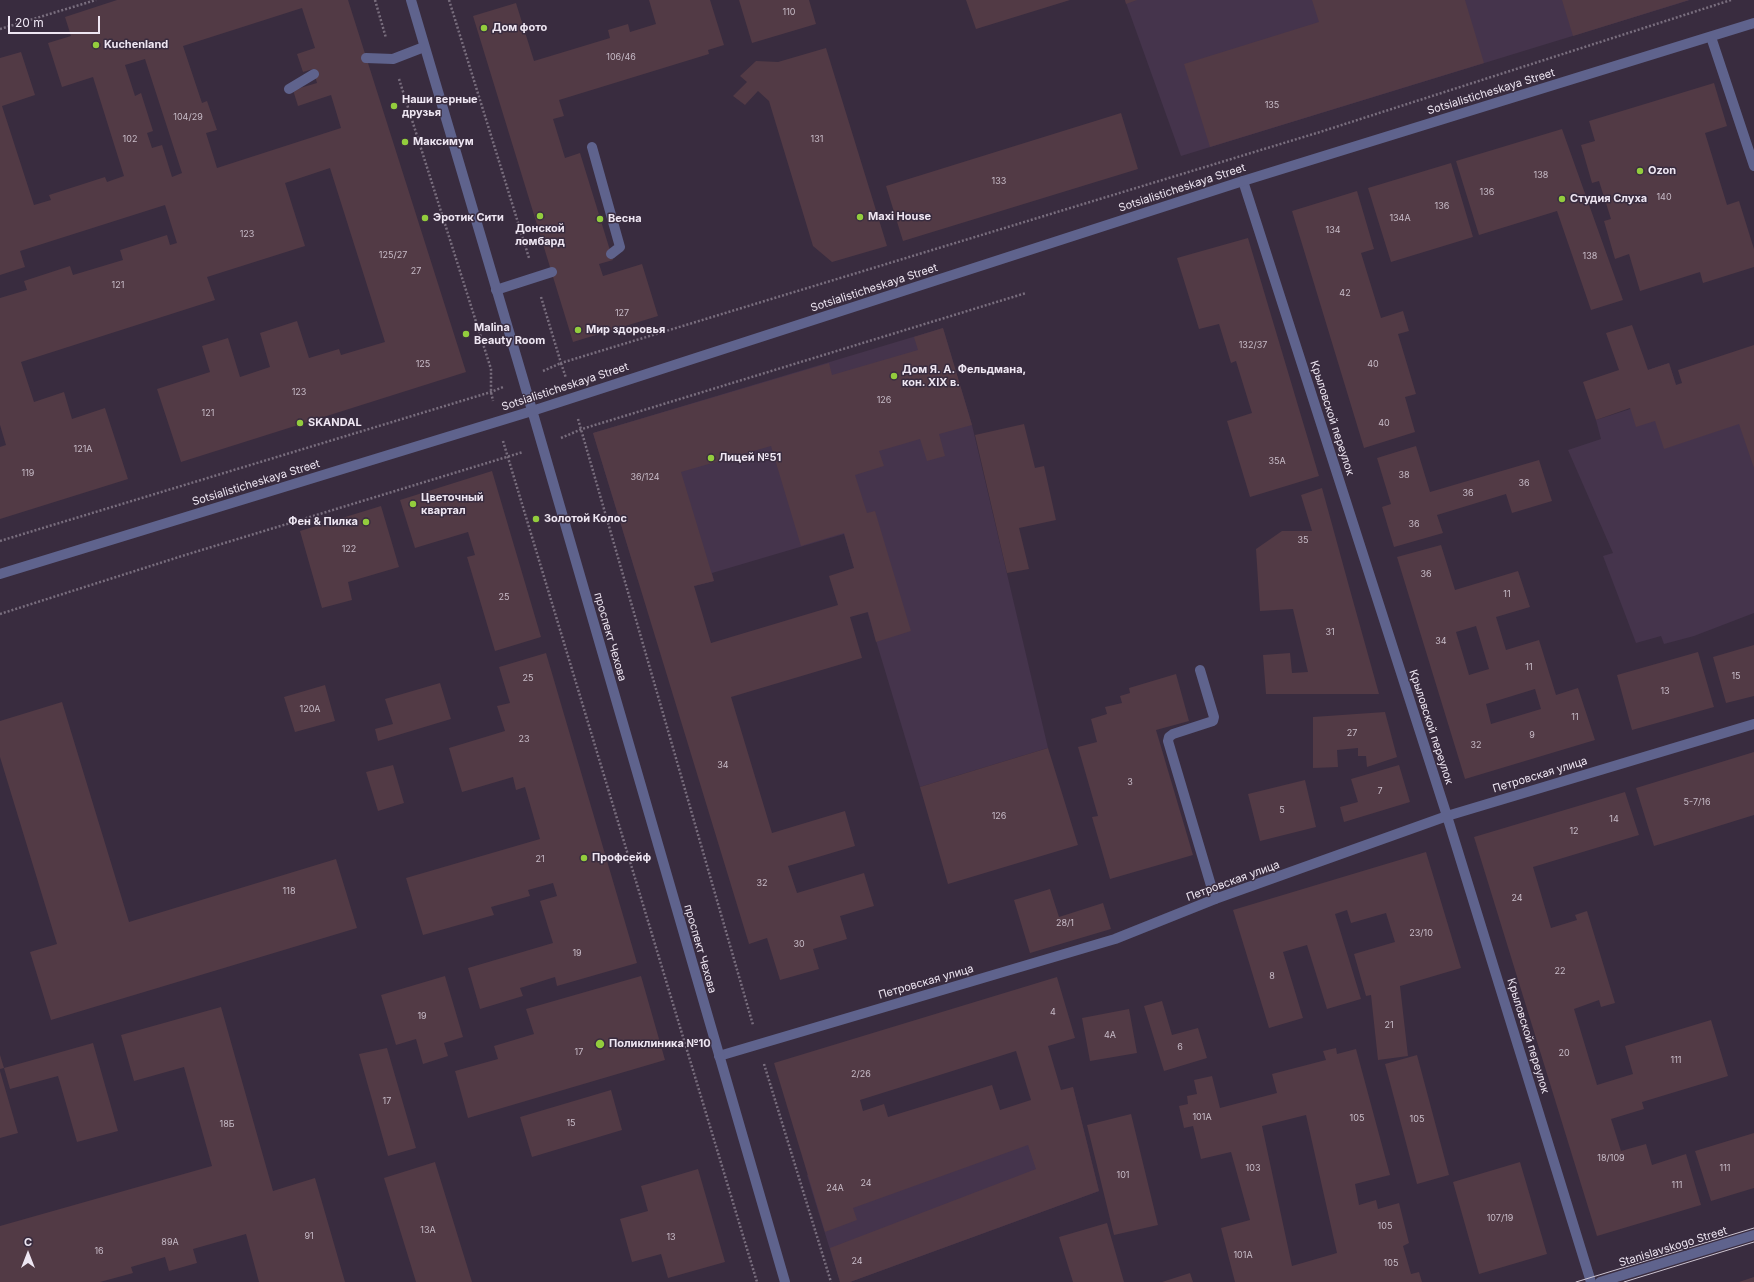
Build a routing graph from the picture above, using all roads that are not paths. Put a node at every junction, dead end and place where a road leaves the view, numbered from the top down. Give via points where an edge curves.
1 (411, 0) edge
2 (1754, 23) edge
3 (1711, 37) junction
4 (424, 47) junction
5 (366, 58) dead end
6 (314, 74) dead end
7 (289, 89) dead end
8 (592, 147) dead end
9 (1754, 166) edge
10 (1243, 181) junction
11 (611, 254) dead end
12 (552, 272) dead end
13 (496, 290) junction
14 (532, 411) junction
15 (0, 574) edge
16 (1200, 670) dead end
17 (1754, 724) edge
18 (1447, 816) junction
19 (1215, 900) junction
20 (719, 1056) junction
21 (1754, 1235) edge
22 (785, 1282) edge
23 (1591, 1282) edge
24 (1600, 1282) edge

1 - 4 street, проспект Чехова
2 - 3 street, Sotsialisticheskaya Street
3 - 9 street
3 - 10 street, Sotsialisticheskaya Street
4 - 5 street via 393,59
4 - 13 street, проспект Чехова
6 - 7 street
8 - 11 street via 620,247
10 - 14 street, Sotsialisticheskaya Street
10 - 18 street, Крыловской переулок
12 - 13 street
13 - 14 street, проспект Чехова
14 - 15 street, Sotsialisticheskaya Street
14 - 20 street, проспект Чехова
16 - 19 street via 1213,721 1173,734 1168,741
17 - 18 street, Петровская улица
18 - 19 street, Петровская улица
18 - 23 street, Крыловской переулок
19 - 20 street, Петровская улица via 1115,939
20 - 22 street, проспект Чехова
21 - 24 street, Stanislavskogo Street

